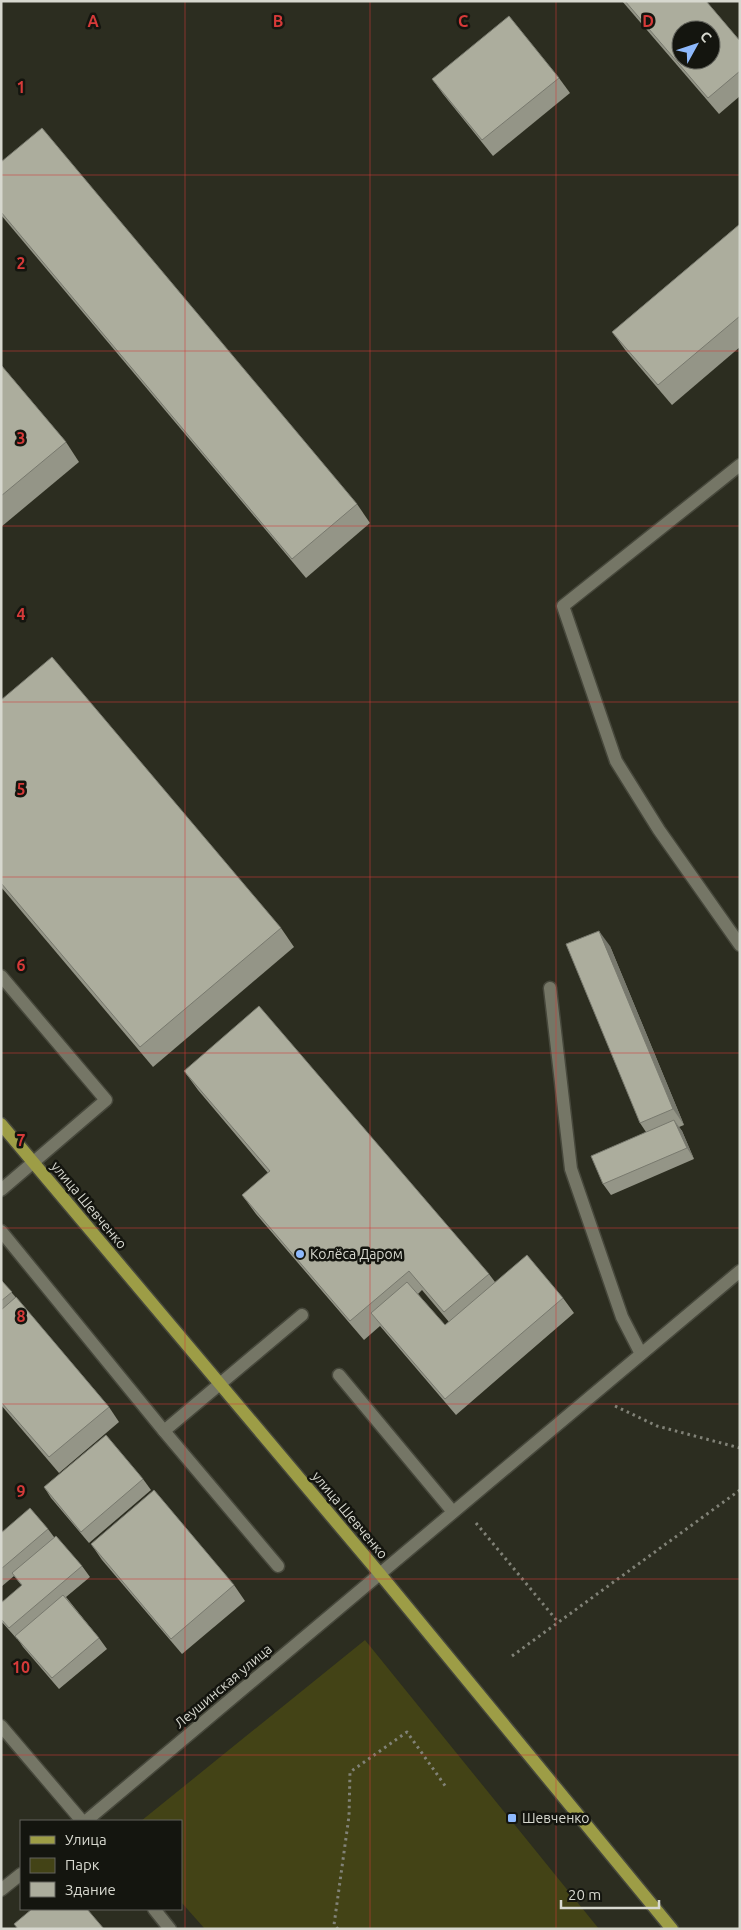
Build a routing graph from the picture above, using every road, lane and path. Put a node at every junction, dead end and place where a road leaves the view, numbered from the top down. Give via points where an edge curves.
1 (740, 466) edge
2 (740, 944) edge
3 (1, 976) edge
4 (550, 988) dead end
5 (1, 1124) edge
6 (34, 1163) junction
7 (1, 1190) edge
8 (1, 1231) edge
9 (740, 1271) edge
10 (302, 1314) dead end
11 (641, 1354) junction
12 (338, 1375) dead end
13 (220, 1384) junction
14 (592, 1395) junction
15 (164, 1431) junction
16 (740, 1448) edge
17 (740, 1490) edge
18 (457, 1509) junction
19 (278, 1566) dead end
20 (380, 1574) junction
21 (558, 1622) junction
22 (512, 1656) dead end
23 (1, 1726) edge
24 (446, 1787) dead end
25 (81, 1820) edge
26 (87, 1820) edge
27 (20, 1875) edge
28 (1, 1890) edge
29 (155, 1910) edge
30 (334, 1927) edge
31 (170, 1929) edge
32 (338, 1929) edge
33 (672, 1929) edge

1 - 2 street via 563,606 616,761 659,830
3 - 6 street via 106,1100
4 - 11 street via 571,1170 622,1318
5 - 6 main road, улица Шевченко
6 - 7 street
6 - 13 main road, улица Шевченко
8 - 15 street
9 - 11 street, Леушинская улица
10 - 13 street
11 - 14 street, Леушинская улица
12 - 18 street
13 - 15 street
13 - 20 main road, улица Шевченко
14 - 16 path via 658,1426
14 - 18 street, Леушинская улица
15 - 19 street
17 - 21 path
18 - 20 street, Леушинская улица
18 - 21 path
20 - 26 street, Леушинская улица
20 - 33 main road, улица Шевченко
21 - 22 path
23 - 25 street
24 - 30 path via 407,1732 350,1772 349,1816
27 - 28 street
29 - 31 street
30 - 32 path

